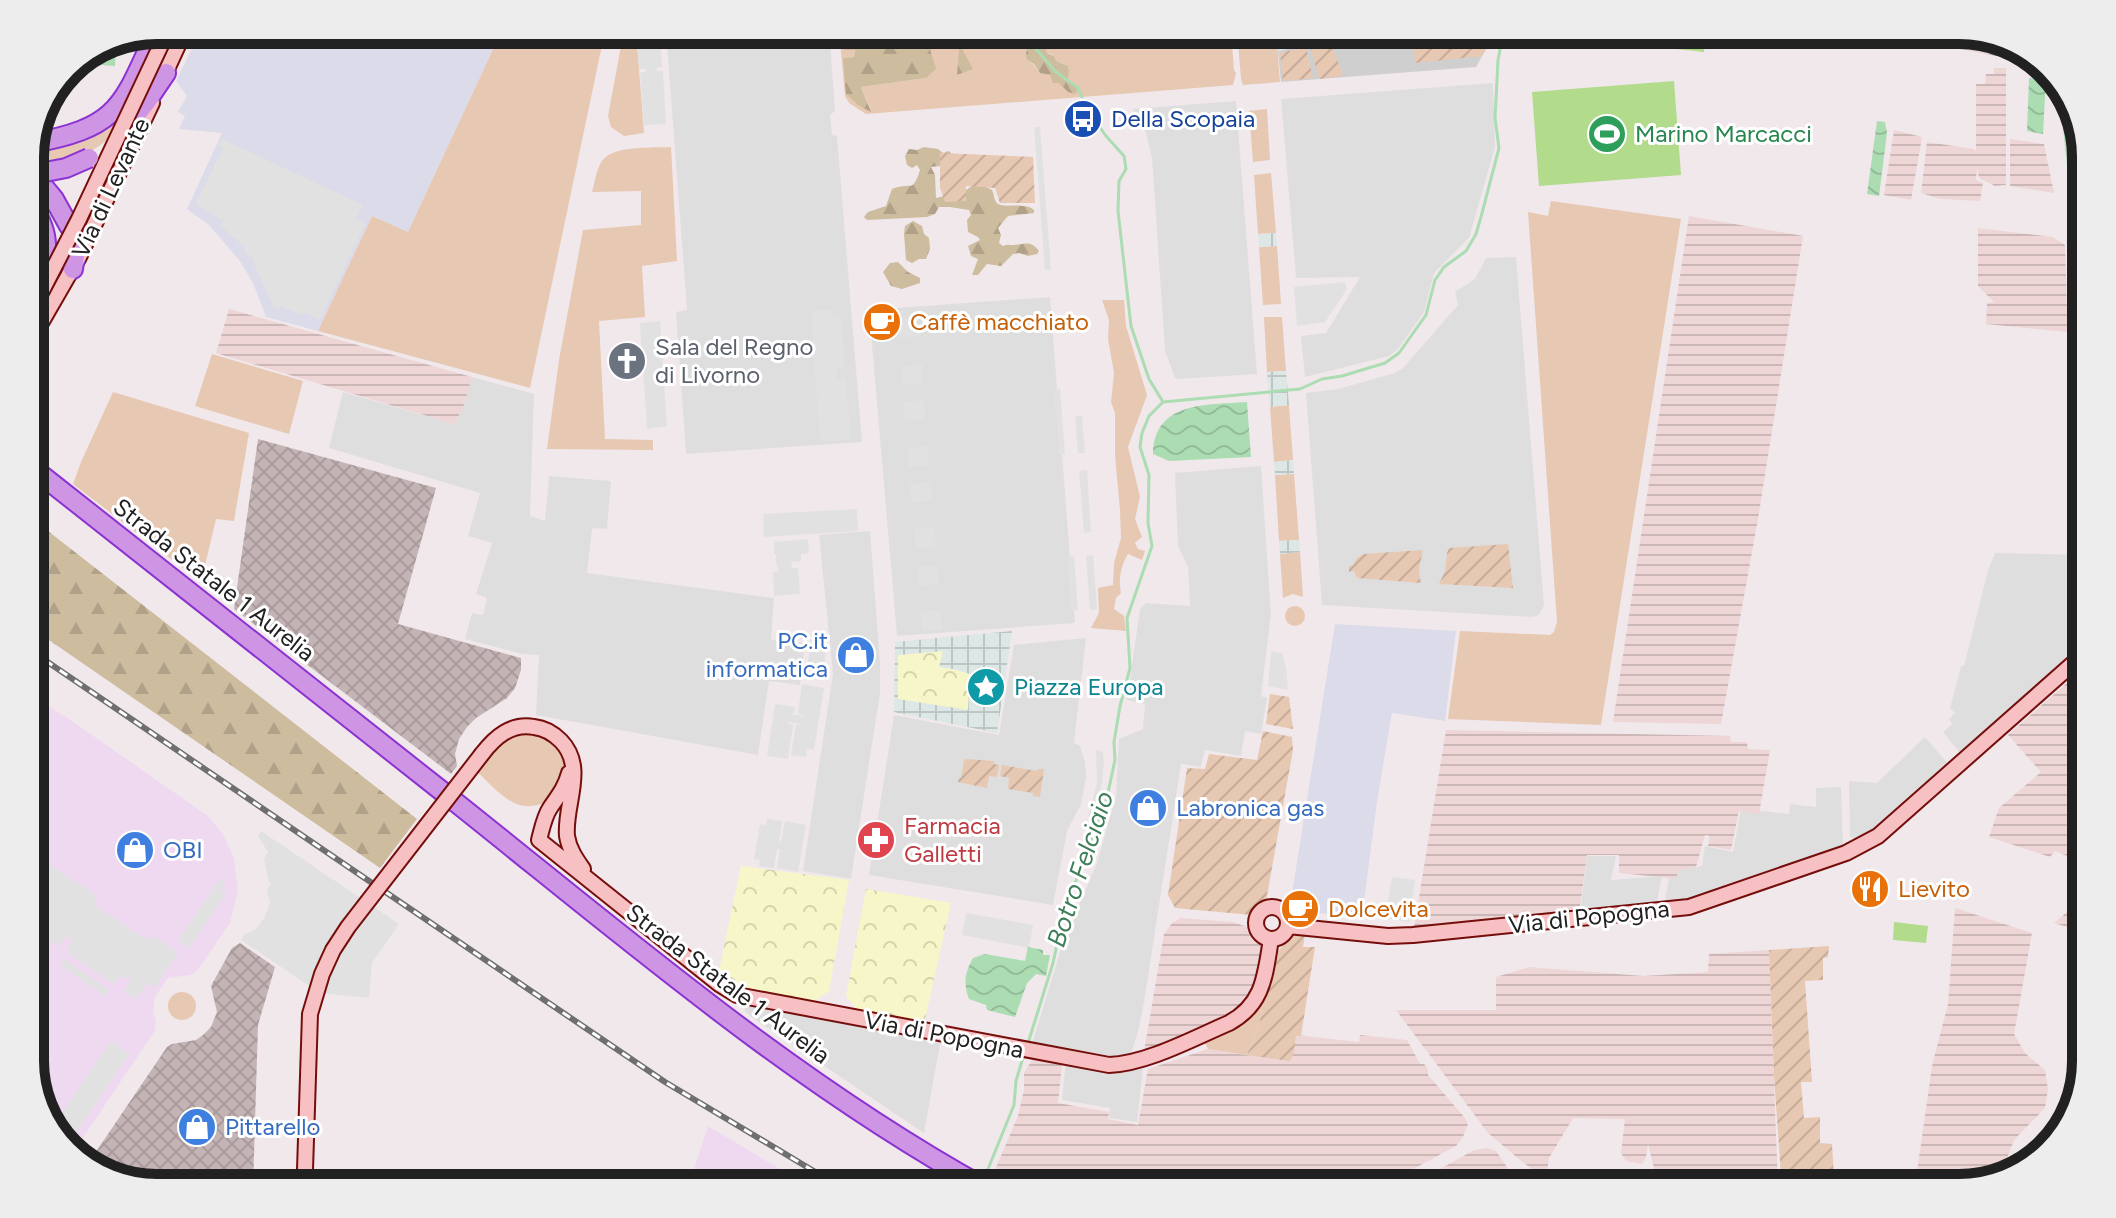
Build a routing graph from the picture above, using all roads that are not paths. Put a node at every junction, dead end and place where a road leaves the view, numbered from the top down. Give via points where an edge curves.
1 (161, 44) edge
2 (179, 44) edge
3 (150, 45) edge
4 (166, 73) junction
5 (131, 121) dead end
6 (46, 140) edge
7 (108, 145) dead end
8 (44, 175) edge
9 (44, 188) edge
10 (44, 232) edge
11 (44, 266) edge
12 (73, 269) junction
13 (44, 288) edge
14 (44, 318) edge
15 (44, 465) edge
16 (44, 477) edge
17 (44, 492) edge
18 (71, 497) junction
19 (2072, 664) edge
20 (572, 761) junction
21 (445, 801) junction
22 (567, 822) junction
23 (539, 840) junction
24 (593, 882) junction
25 (1288, 926) junction
26 (1271, 939) junction
27 (305, 1174) edge
28 (941, 1174) edge
29 (961, 1174) edge

1 - 13 main road, Via di Levante, bridge
2 - 4 main road, Via di Levante
3 - 6 highway via 124,99 107,117 83,131
4 - 5 highway
4 - 12 main road, Via di Levante
7 - 8 highway, bridge
9 - 12 highway via 72,234
10 - 11 highway, bridge
12 - 14 main road, Via di Levante
15 - 18 highway
16 - 18 highway, Strada Statale 1 Aurelia
17 - 21 highway, Strada Statale 1 Aurelia
18 - 21 highway, Strada Statale 1 Aurelia
19 - 25 main road, Via di Popogna via 1878,836 1846,853 1689,907 1395,936
20 - 22 main road, Via di Popogna
20 - 23 main road
20 - 27 main road, bridge via 565,745 544,729 508,730 494,740 333,950 309,1024
21 - 28 highway, Strada Statale 1 Aurelia via 722,1027
21 - 29 highway, Strada Statale 1 Aurelia via 755,1037
22 - 23 main road
22 - 24 main road, Via di Popogna via 572,853
23 - 24 main road, Via di Popogna
24 - 26 main road, Via di Popogna via 737,995 1109,1065 1142,1059 1229,1023 1249,1009 1262,985
25 - 26 main road via 1282,936
25 - 26 main road via 1279,909 1263,911 1257,929

